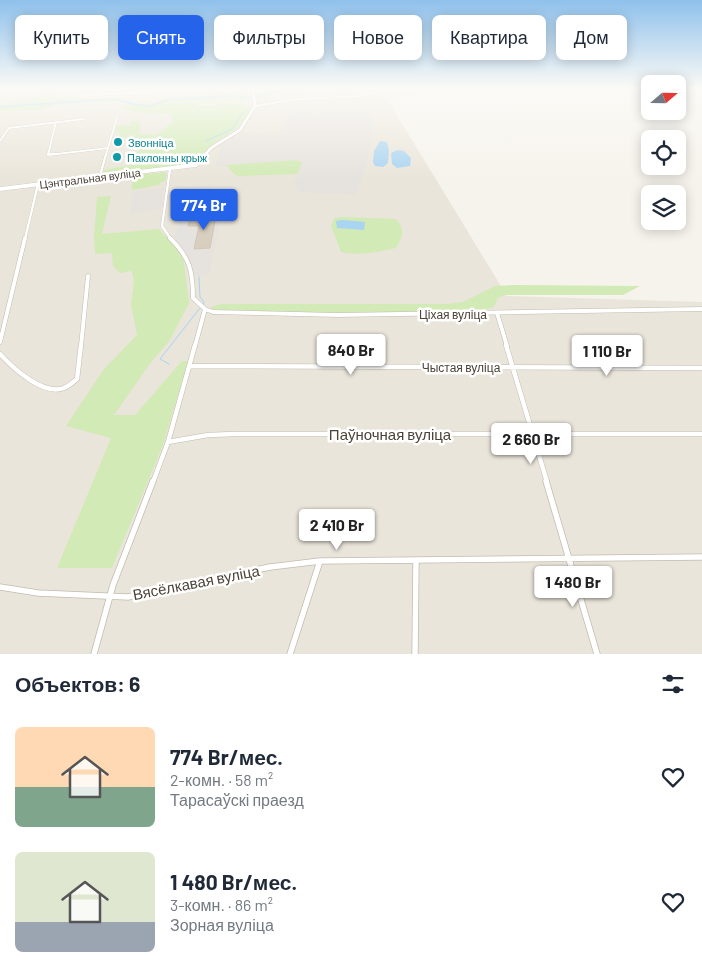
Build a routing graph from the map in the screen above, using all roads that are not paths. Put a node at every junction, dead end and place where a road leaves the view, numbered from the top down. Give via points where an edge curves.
1 (84, 119) dead end
2 (117, 119) edge
3 (247, 119) edge
4 (56, 122) junction
5 (0, 141) edge
6 (108, 148) junction
7 (170, 169) junction
8 (100, 176) junction
9 (38, 184) junction
10 (0, 189) edge
11 (88, 276) dead end
12 (702, 309) edge
13 (205, 310) junction
14 (497, 313) junction
15 (0, 340) edge
16 (0, 354) edge
17 (190, 366) junction
18 (512, 367) junction
19 (702, 368) edge
20 (532, 434) junction
21 (702, 434) edge
22 (168, 442) junction
23 (569, 557) junction
24 (702, 558) edge
25 (416, 560) junction
26 (320, 561) junction
27 (0, 587) edge
28 (109, 596) junction
29 (94, 654) edge
30 (290, 654) edge
31 (415, 654) edge
32 (597, 654) edge

1 - 4 street
2 - 6 street
3 - 7 street, Цэнтральная вуліца via 240,130 215,145 199,163
4 - 5 street via 9,128
4 - 6 street via 48,155
6 - 8 street
7 - 8 street, Цэнтральная вуліца
7 - 13 street via 162,226 183,252 192,276 193,298
8 - 9 street, Цэнтральная вуліца
9 - 10 street, Цэнтральная вуліца
9 - 15 street
11 - 16 street via 77,379 63,389 45,388 19,372
12 - 14 street, Ціхая вуліца
13 - 14 street, Ціхая вуліца via 282,314
13 - 17 street
14 - 18 street
17 - 18 street, Чыстая вуліца
17 - 22 street
18 - 19 street, Чыстая вуліца
18 - 20 street
20 - 21 street, Паўночная вуліца
20 - 22 street, Паўночная вуліца via 235,434
20 - 23 street
22 - 28 street
23 - 24 street, Вясёлкавая вуліца
23 - 25 street, Вясёлкавая вуліца
23 - 32 street
25 - 26 street, Вясёлкавая вуліца
25 - 31 street
26 - 28 street, Вясёлкавая вуліца via 270,567 132,596
26 - 30 street
27 - 28 street, Вясёлкавая вуліца via 38,593
28 - 29 street

